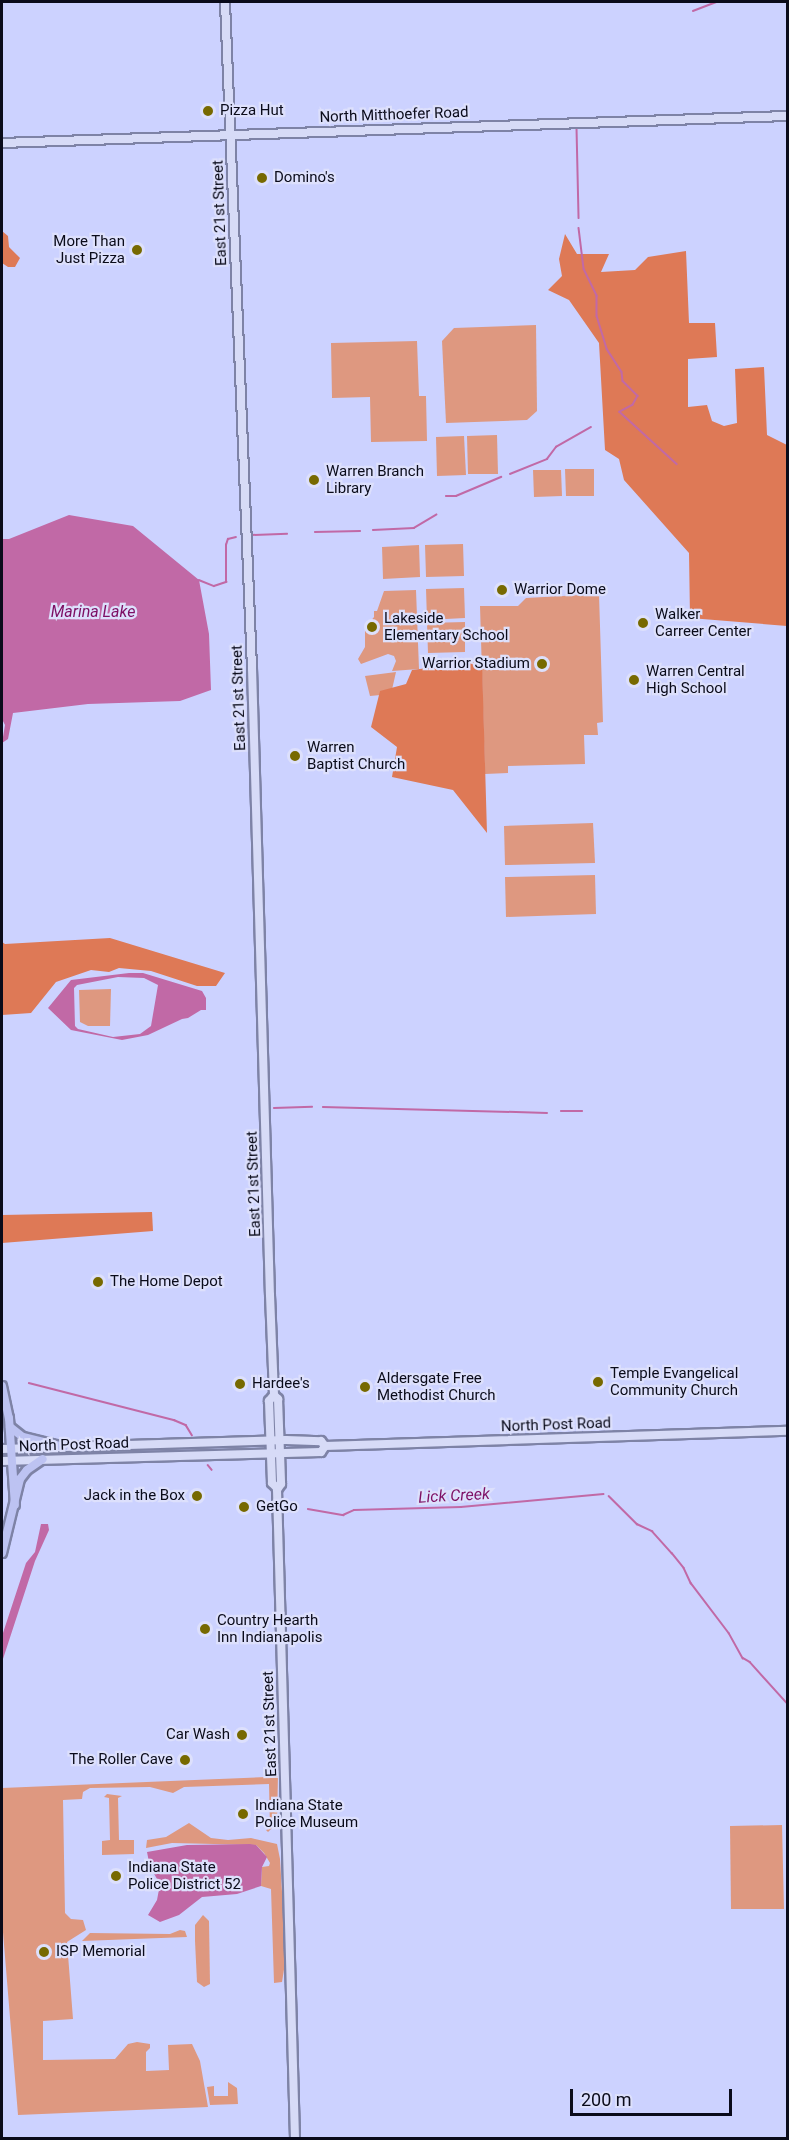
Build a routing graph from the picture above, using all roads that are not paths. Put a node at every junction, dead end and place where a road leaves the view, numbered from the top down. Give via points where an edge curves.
1 (225, 2) edge
2 (788, 116) edge
3 (231, 133) junction
4 (2, 143) edge
5 (2, 1386) edge
6 (274, 1395) junction
7 (10, 1427) junction
8 (788, 1431) edge
9 (271, 1441) junction
10 (280, 1441) junction
11 (216, 1443) junction
12 (325, 1446) junction
13 (64, 1447) junction
14 (6, 1449) edge
15 (280, 1452) junction
16 (271, 1453) junction
17 (219, 1456) junction
18 (43, 1460) junction
19 (2, 1461) edge
20 (12, 1461) junction
21 (277, 1488) junction
22 (15, 1505) junction
23 (2, 1553) edge
24 (295, 2139) edge

1 - 3 main road, East 21st Street
2 - 3 main road, North Mitthoefer Road
3 - 4 main road, North Mitthoefer Road
3 - 6 main road, East 21st Street
5 - 7 highway
6 - 9 main road, East 21st Street via 269,1401
6 - 10 main road, East 21st Street via 278,1400
7 - 13 highway via 23,1437
7 - 14 highway
8 - 12 main road, North Post Road
9 - 10 main road, North Post Road
9 - 11 main road, North Post Road
9 - 16 main road, East 21st Street
10 - 12 main road, North Post Road via 321,1441
10 - 15 main road, East 21st Street
11 - 13 main road, North Post Road
11 - 17 main road
12 - 15 main road, North Post Road via 321,1452
13 - 14 main road, North Post Road
14 - 20 highway
15 - 16 main road, North Post Road
15 - 21 main road, East 21st Street via 281,1484
16 - 17 main road, North Post Road
16 - 21 main road, East 21st Street via 272,1483
17 - 18 main road, North Post Road
18 - 20 main road, North Post Road
18 - 22 highway via 22,1475
19 - 20 main road, North Post Road
20 - 22 highway
21 - 24 main road, East 21st Street
22 - 23 highway

